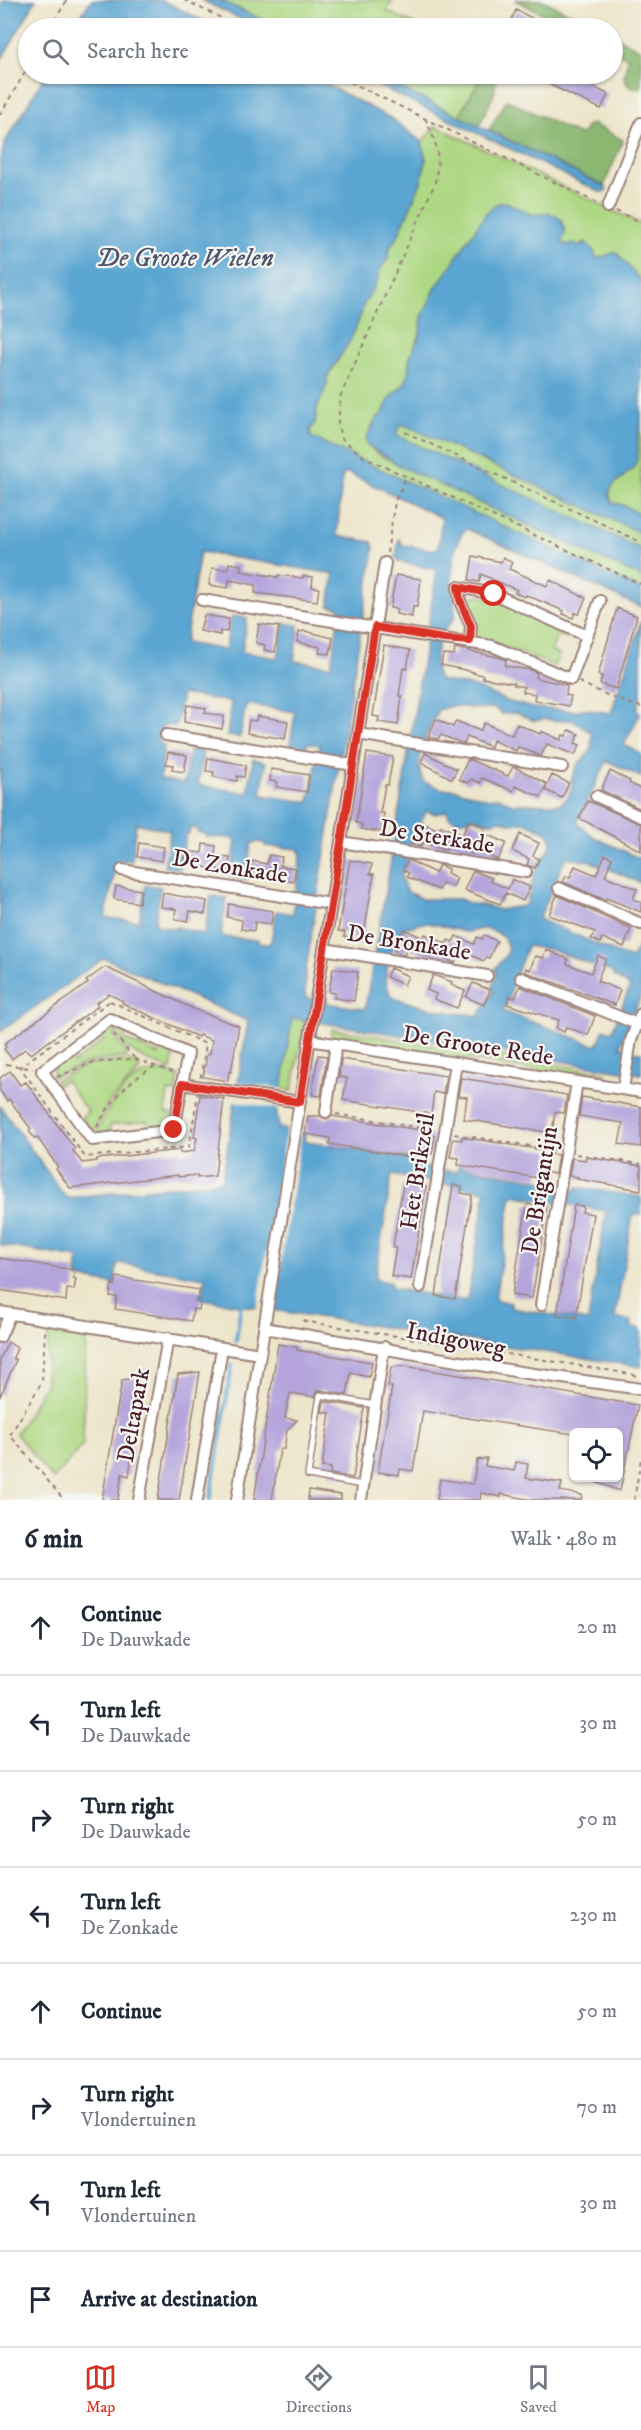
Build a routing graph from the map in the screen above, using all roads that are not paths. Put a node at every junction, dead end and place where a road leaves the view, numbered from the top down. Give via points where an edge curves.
1 (641, 123) edge
2 (608, 207) road end
3 (385, 563) road end
4 (202, 600) dead end
5 (600, 601) dead end
6 (371, 626) junction
7 (587, 636) junction
8 (470, 641) junction
9 (358, 734) junction
10 (166, 735) dead end
11 (350, 764) junction
12 (562, 768) dead end
13 (596, 796) dead end
14 (641, 817) edge
15 (341, 842) junction
16 (122, 870) dead end
17 (526, 872) dead end
18 (559, 888) dead end
19 (328, 903) junction
20 (641, 924) edge
21 (324, 949) junction
22 (487, 976) dead end
23 (521, 978) dead end
24 (637, 1020) edge
25 (309, 1040) junction
26 (336, 1044) junction
27 (456, 1063) junction
28 (181, 1079) junction
29 (578, 1082) junction
30 (623, 1089) junction
31 (641, 1092) edge
32 (295, 1101) junction
33 (326, 1112) road end
34 (420, 1287) dead end
35 (541, 1305) dead end
36 (5, 1313) edge
37 (264, 1328) junction
38 (0, 1337) edge
39 (168, 1338) junction
40 (384, 1347) junction
41 (222, 1348) junction
42 (260, 1354) junction
43 (641, 1389) edge
44 (376, 1405) junction
45 (363, 1485) junction
46 (139, 1500) edge
47 (197, 1500) edge
48 (237, 1500) edge
49 (362, 1500) edge

1 - 2 street
3 - 6 street
4 - 6 street
5 - 7 street
6 - 8 street
6 - 9 street
7 - 8 street via 571,679 492,646
7 - 8 street via 494,594 458,587 471,626
9 - 11 street
9 - 12 street
10 - 11 street
11 - 15 street
13 - 14 street
15 - 17 street, De Sterkade
15 - 19 street
16 - 19 street, De Zonkade
18 - 20 street
19 - 21 street
21 - 22 street, De Bronkade
21 - 25 street
23 - 24 street
24 - 30 street
25 - 26 street, De Groote Rede
25 - 32 street
26 - 27 street, De Groote Rede
26 - 33 street
27 - 29 street, De Groote Rede
27 - 34 street, Het Brikzeil
28 - 28 street via 188,1053 110,1019 42,1071 92,1140 174,1130
28 - 32 street
29 - 30 street, De Groote Rede
29 - 35 street, De Brigantijn
30 - 31 street, De Groote Rede
32 - 37 street via 295,1128
36 - 38 street, Deltapark
36 - 39 street, Deltapark
37 - 40 street, Indigoweg
37 - 42 street
39 - 41 street, Deltapark
39 - 46 street, Deltapark
40 - 43 street, Indigoweg
40 - 44 street
41 - 42 street, Deltapark
41 - 47 street
42 - 48 street
44 - 45 street
44 - 45 lane via 320,1395 308,1475
45 - 49 street

